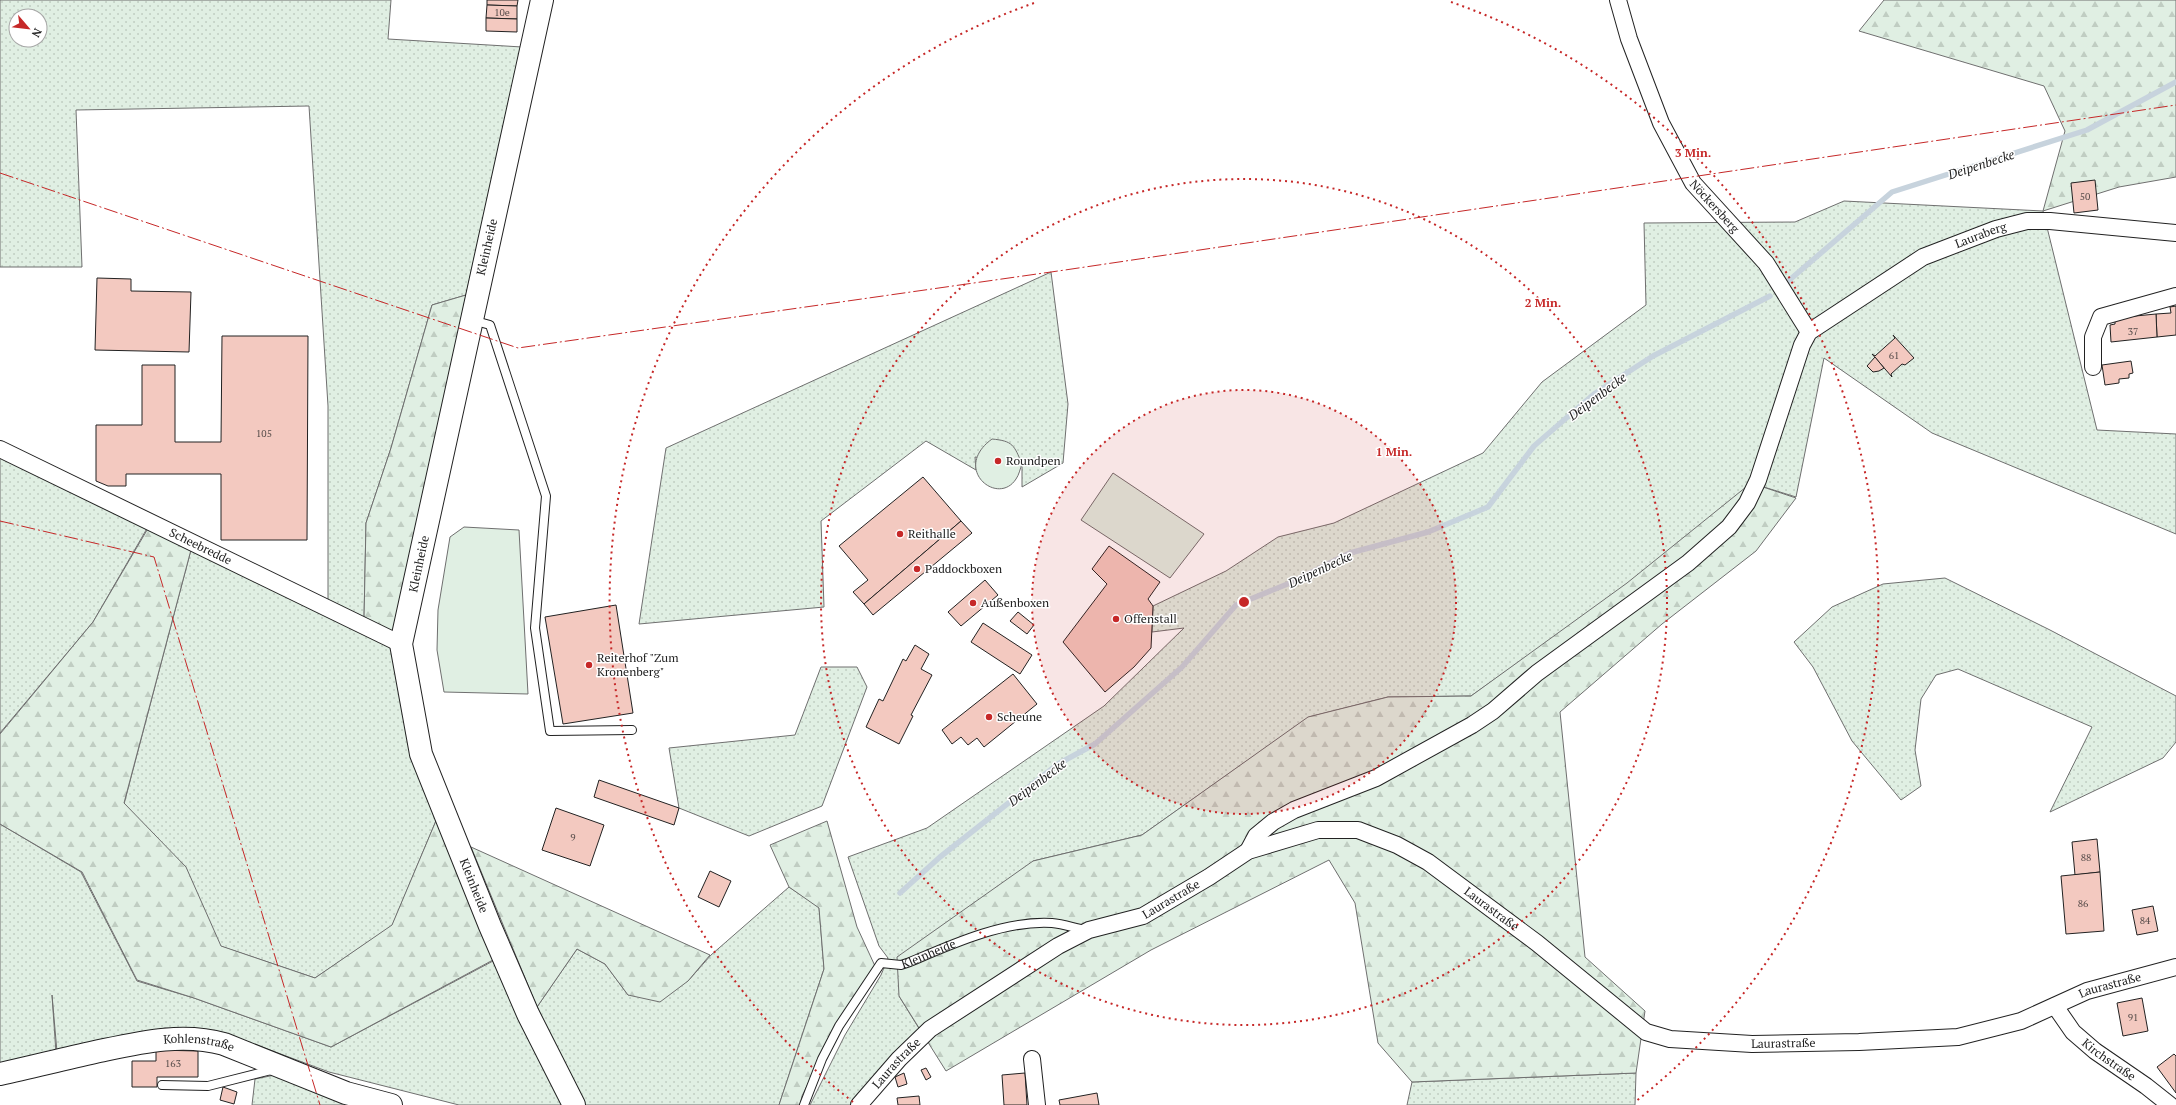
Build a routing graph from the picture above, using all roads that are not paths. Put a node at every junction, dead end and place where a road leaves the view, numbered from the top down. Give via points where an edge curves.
1 (542, 0) edge
2 (1618, 0) edge
3 (2176, 233) edge
4 (2176, 296) edge
5 (471, 320) junction
6 (1809, 332) junction
7 (2093, 367) dead end
8 (0, 449) edge
9 (401, 644) junction
10 (632, 730) dead end
11 (1248, 850) junction
12 (1089, 930) junction
13 (2176, 967) edge
14 (2056, 1006) junction
15 (1032, 1059) dead end
16 (282, 1067) junction
17 (0, 1074) edge
18 (162, 1085) dead end
19 (391, 1105) edge
20 (574, 1105) edge
21 (804, 1105) edge
22 (859, 1105) edge
23 (1037, 1105) edge
24 (2170, 1105) edge

1 - 5 street, Kleinheide
2 - 6 street, Nöckersberg via 1629,39 1661,123 1692,182 1766,263
3 - 6 street, Lauraberg via 2050,221 2027,221 1996,229 1923,257
4 - 7 street via 2101,317 2093,337
5 - 9 street, Kleinheide
5 - 10 lane via 490,325 546,496 535,628 550,731
6 - 11 street via 1802,345 1758,480 1747,503 1729,527 1688,563 1537,673 1493,711 1376,778 1294,810 1256,836
8 - 9 street, Scheebredde
9 - 20 street, Kleinheide via 421,754 526,1007
11 - 12 street, Laurastraße via 1210,877 1143,916
11 - 14 street, Laurastraße via 1318,830 1358,830 1397,845 1428,862 1529,937 1646,1032 1670,1038 1752,1044 1958,1037 2021,1021
12 - 21 lane, Kleinheide via 1052,923 1019,926 976,935 906,964 881,963 839,1026 822,1059
12 - 22 street, Laurastraße via 1058,946 930,1029 899,1059
13 - 14 street, Laurastraße via 2087,991
14 - 24 street, Kirchstraße via 2073,1032 2084,1042
15 - 23 street
16 - 17 street, Kohlenstraße via 224,1044 189,1038 138,1043
16 - 18 lane via 208,1086
16 - 19 street, Kohlenstraße via 346,1093

